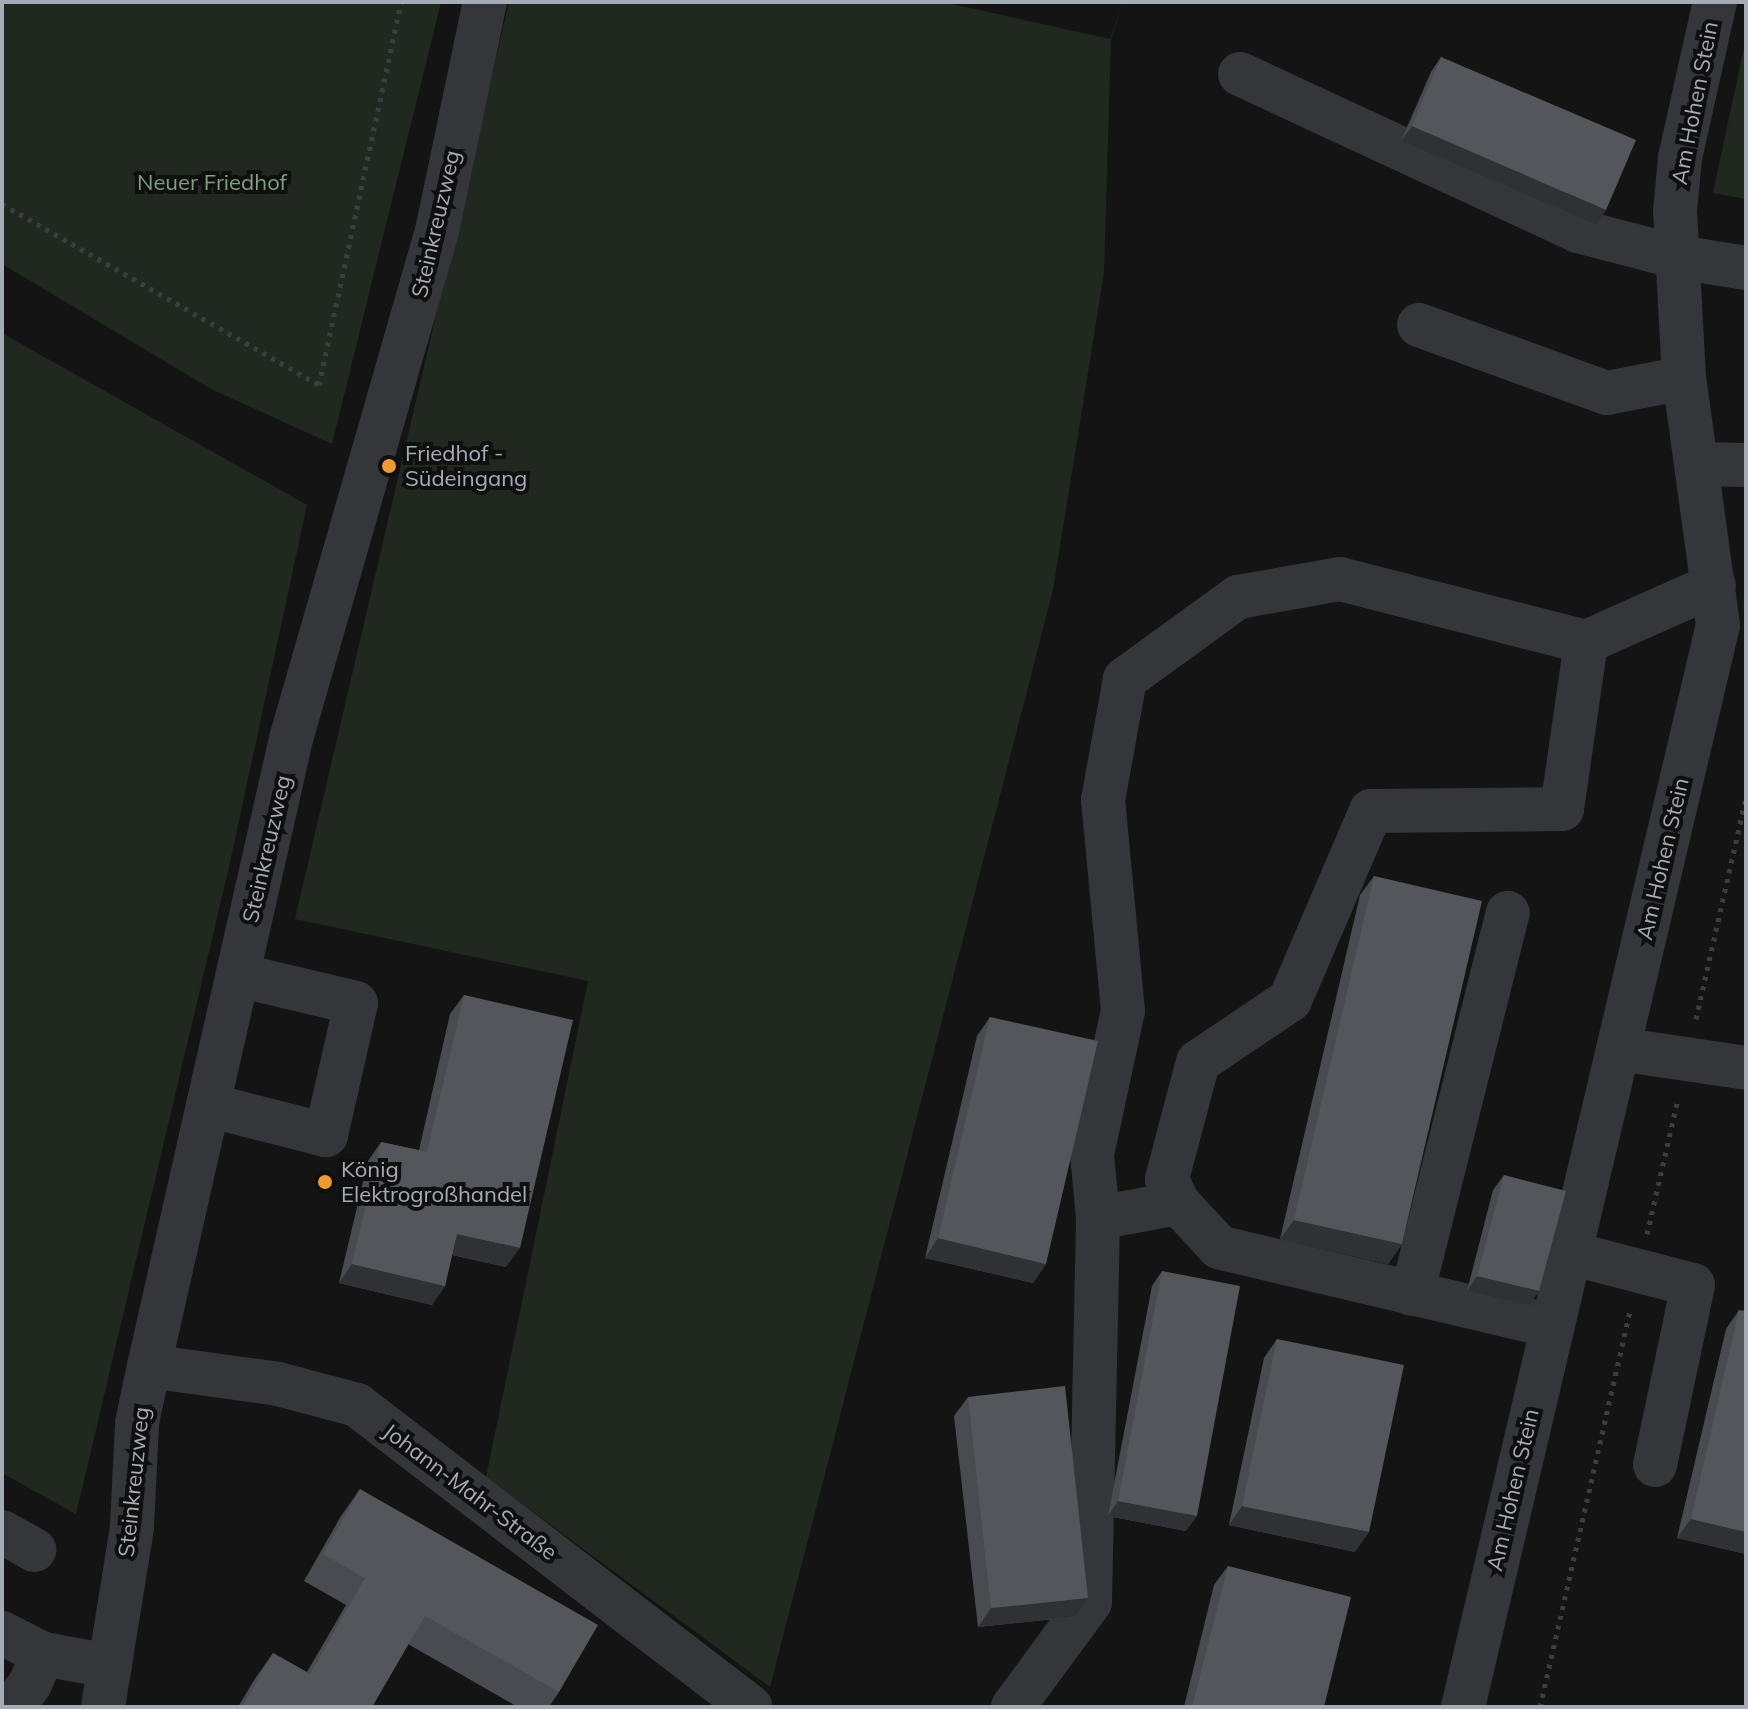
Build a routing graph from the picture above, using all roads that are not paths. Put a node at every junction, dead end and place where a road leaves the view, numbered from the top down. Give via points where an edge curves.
1 (485, 2) edge
2 (1715, 2) edge
3 (1240, 74) dead end
4 (1678, 257) junction
5 (1746, 268) edge
6 (1419, 325) dead end
7 (1684, 378) junction
8 (1698, 464) junction
9 (1746, 465) edge
10 (1726, 613) edge
11 (1586, 642) junction
12 (1508, 913) dead end
13 (238, 975) junction
14 (1618, 1049) junction
15 (1746, 1068) edge
16 (208, 1105) junction
17 (1178, 1203) junction
18 (1098, 1218) junction
19 (1570, 1253) junction
20 (1412, 1294) junction
21 (1552, 1326) junction
22 (149, 1366) junction
23 (1655, 1465) dead end
24 (2, 1633) edge
25 (43, 1654) junction
26 (107, 1686) edge
27 (13, 1707) edge
28 (751, 1707) edge
29 (1013, 1707) edge
30 (1463, 1707) edge

1 - 13 street, Steinkreuzweg via 437,231 291,739
2 - 4 street, Am Hohen Stein via 1680,158
3 - 4 street via 1578,231
4 - 5 street
4 - 7 street, Am Hohen Stein
6 - 7 street via 1607,393
7 - 8 street, Am Hohen Stein
8 - 9 street
8 - 10 street, Am Hohen Stein
10 - 11 street
10 - 14 street, Am Hohen Stein
11 - 17 street via 1562,809 1371,811 1290,1000 1198,1062 1167,1179
11 - 18 street via 1340,579 1238,597 1125,679 1103,800 1123,1011 1092,1154
12 - 20 street
13 - 16 street, Steinkreuzweg
13 - 16 street via 356,1003 326,1135
14 - 15 street
14 - 19 street, Am Hohen Stein
16 - 22 street, Steinkreuzweg
17 - 18 street
17 - 20 street via 1219,1247
18 - 29 street via 1090,1602
19 - 21 street, Am Hohen Stein
19 - 23 street via 1693,1285
20 - 21 street
21 - 30 street, Am Hohen Stein
22 - 26 street, Steinkreuzweg via 137,1423 132,1527
22 - 28 street, Johann-Mahr-Straße via 278,1384 357,1405
24 - 25 street
25 - 26 street
25 - 27 street

